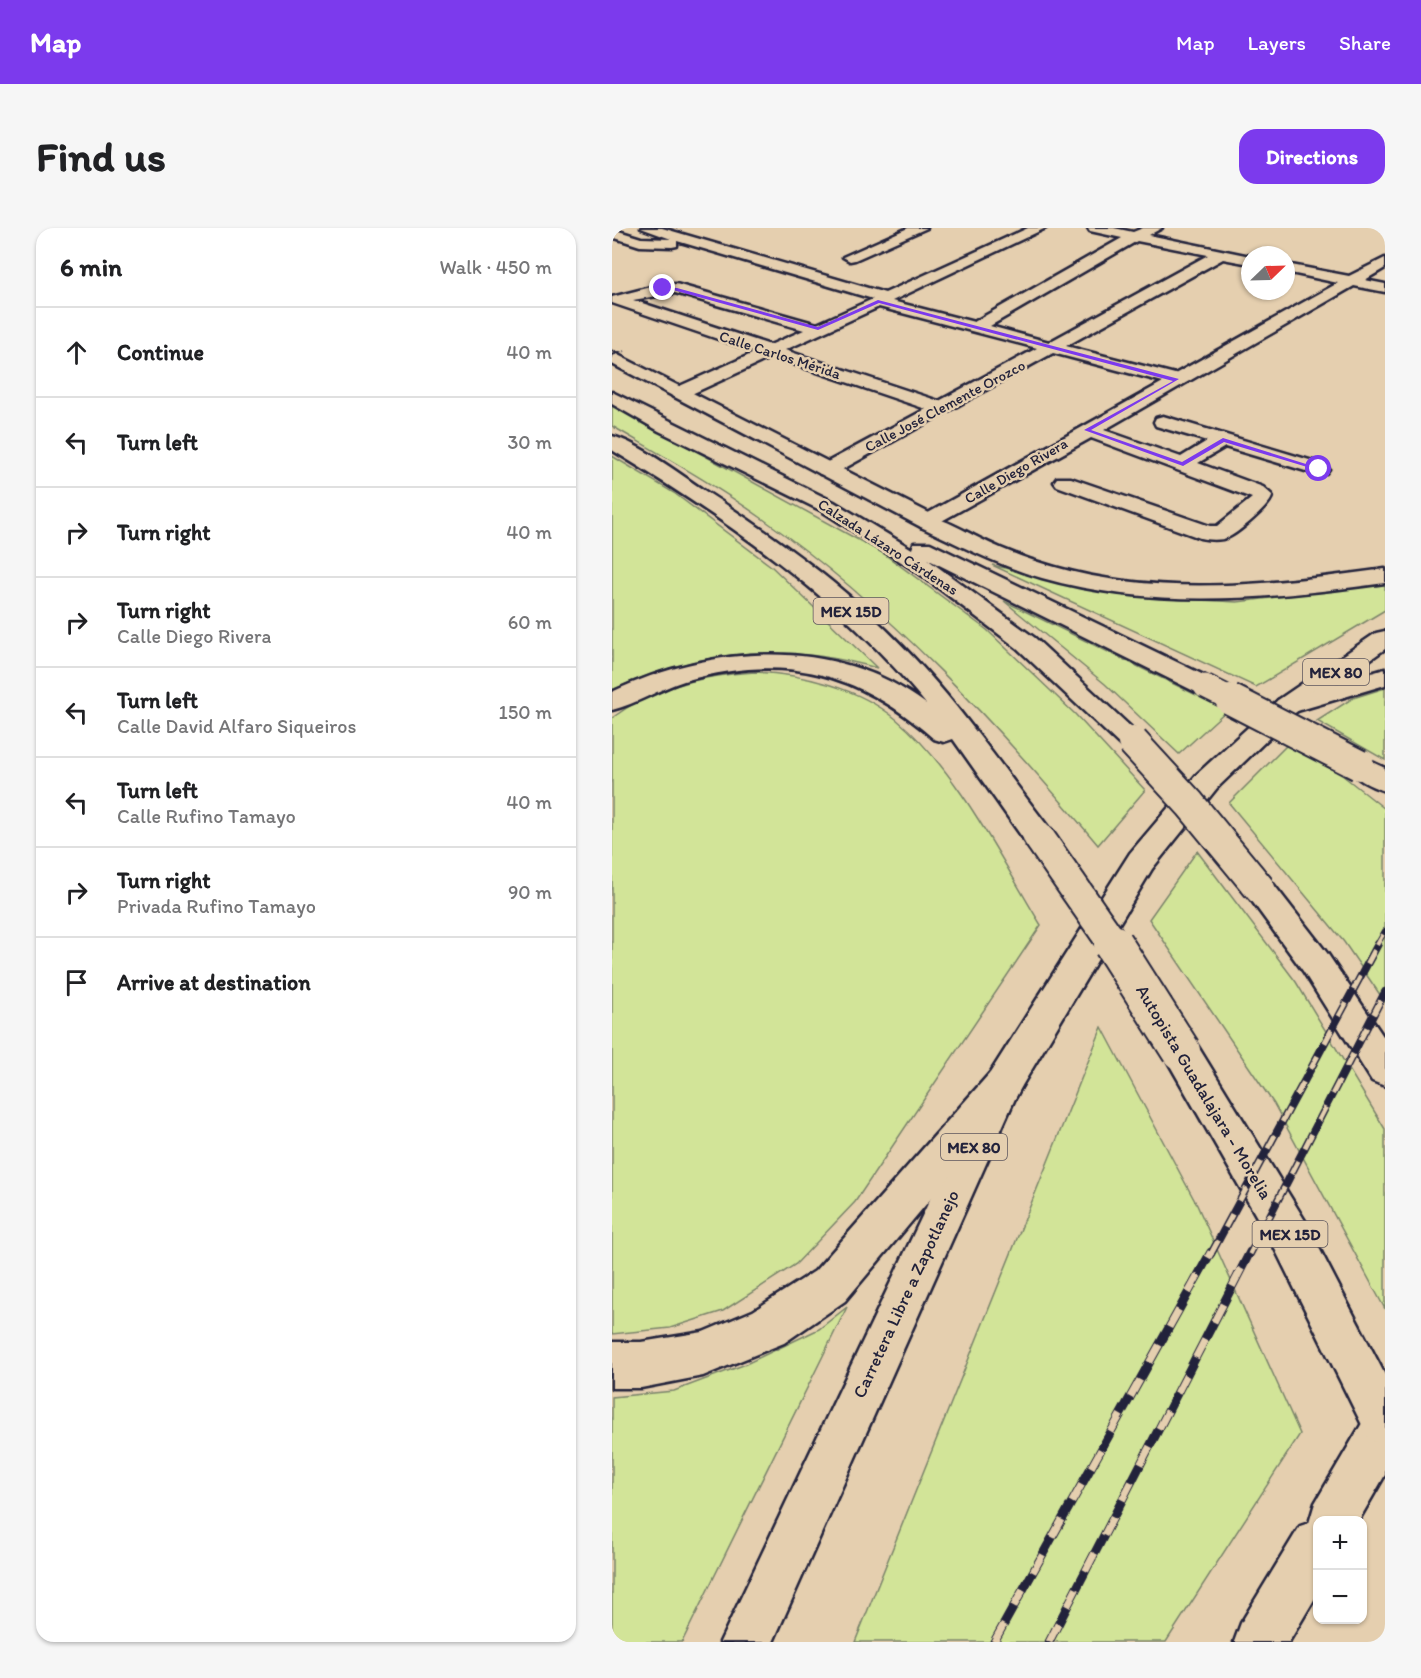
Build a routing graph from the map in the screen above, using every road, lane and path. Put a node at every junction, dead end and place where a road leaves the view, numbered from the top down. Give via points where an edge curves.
1 (920, 228) edge
2 (1036, 228) edge
3 (1095, 228) edge
4 (1155, 228) edge
5 (1162, 228) edge
6 (653, 229) edge
7 (612, 233) edge
8 (1136, 236) junction
9 (1204, 237) dead end
10 (695, 243) junction
11 (1184, 246) junction
12 (1221, 254) junction
13 (850, 257) dead end
14 (1241, 258) edge
15 (1385, 262) edge
16 (1295, 270) edge
17 (1349, 281) junction
18 (1385, 288) edge
19 (883, 300) junction
20 (976, 328) junction
21 (818, 329) junction
22 (1055, 347) junction
23 (768, 352) junction
24 (616, 354) edge
25 (1177, 380) junction
26 (679, 393) junction
27 (612, 397) edge
28 (942, 408) junction
29 (1163, 422) dead end
30 (1087, 430) junction
31 (1223, 440) junction
32 (612, 442) edge
33 (1183, 464) junction
34 (1319, 469) dead end
35 (827, 470) junction
36 (1064, 482) dead end
37 (827, 506) junction
38 (929, 522) junction
39 (1385, 576) edge
40 (1385, 638) edge
41 (1385, 677) edge
42 (612, 702) edge
43 (1287, 706) junction
44 (990, 771) junction
45 (1385, 781) edge
46 (1385, 1070) edge
47 (1003, 1085) junction
48 (612, 1365) edge
49 (1385, 1423) edge
50 (1385, 1430) edge
51 (1335, 1516) edge
52 (1313, 1551) edge
53 (746, 1642) edge
54 (1260, 1642) edge

1 - 13 main road
2 - 19 main road
3 - 8 main road
4 - 8 main road
5 - 11 main road
6 - 10 main road
7 - 10 main road via 640,242
8 - 11 main road
8 - 20 main road
9 - 11 main road
10 - 19 main road
11 - 12 main road
12 - 14 main road
12 - 22 main road, Calle José Clemente Orozco
15 - 17 main road, Calle Diego Rivera
16 - 17 main road
17 - 18 main road
17 - 25 main road, Calle Diego Rivera
19 - 20 main road
19 - 21 main road
20 - 22 main road
21 - 23 main road
21 - 23 main road, Calle Carlos Mérida via 676,288 620,297 617,301
22 - 25 main road
22 - 28 main road, Calle José Clemente Orozco
23 - 26 main road
23 - 28 main road, Calle Carlos Mérida
24 - 26 main road
25 - 30 main road, Calle Diego Rivera
26 - 35 main road
27 - 37 main road, Calzada Lázaro Cárdenas
28 - 35 main road, Calle José Clemente Orozco
29 - 31 main road
30 - 33 main road
30 - 38 main road, Calle Diego Rivera
31 - 33 main road
31 - 34 main road
32 - 44 main road, MEX 15D via 756,532 830,591 896,653
33 - 36 main road via 1256,491 1263,499 1223,532 1208,533
35 - 38 main road
37 - 45 main road, bridge via 994,580
37 - 46 main road, Calzada Lázaro Cárdenas, bridge via 928,569 1026,643 1133,742 1260,889 1315,962
38 - 39 main road via 1004,557 1053,573 1122,588 1255,591
40 - 43 main road, MEX 80
41 - 43 main road
42 - 44 main road via 646,685 706,667 751,662 826,668 863,678 896,695
43 - 47 main road, Carretera Libre a Zapotlanejo / MEX 80 via 1207,781 1141,861
44 - 49 main road, Autopista Guadalajara - Morelia / MEX 15D, bridge via 1103,928 1181,1052 1289,1233
47 - 48 main road via 830,1286 768,1327 702,1354 641,1365
47 - 53 main road, Carretera Libre a Zapotlanejo / MEX 80
50 - 51 main road
52 - 54 main road

